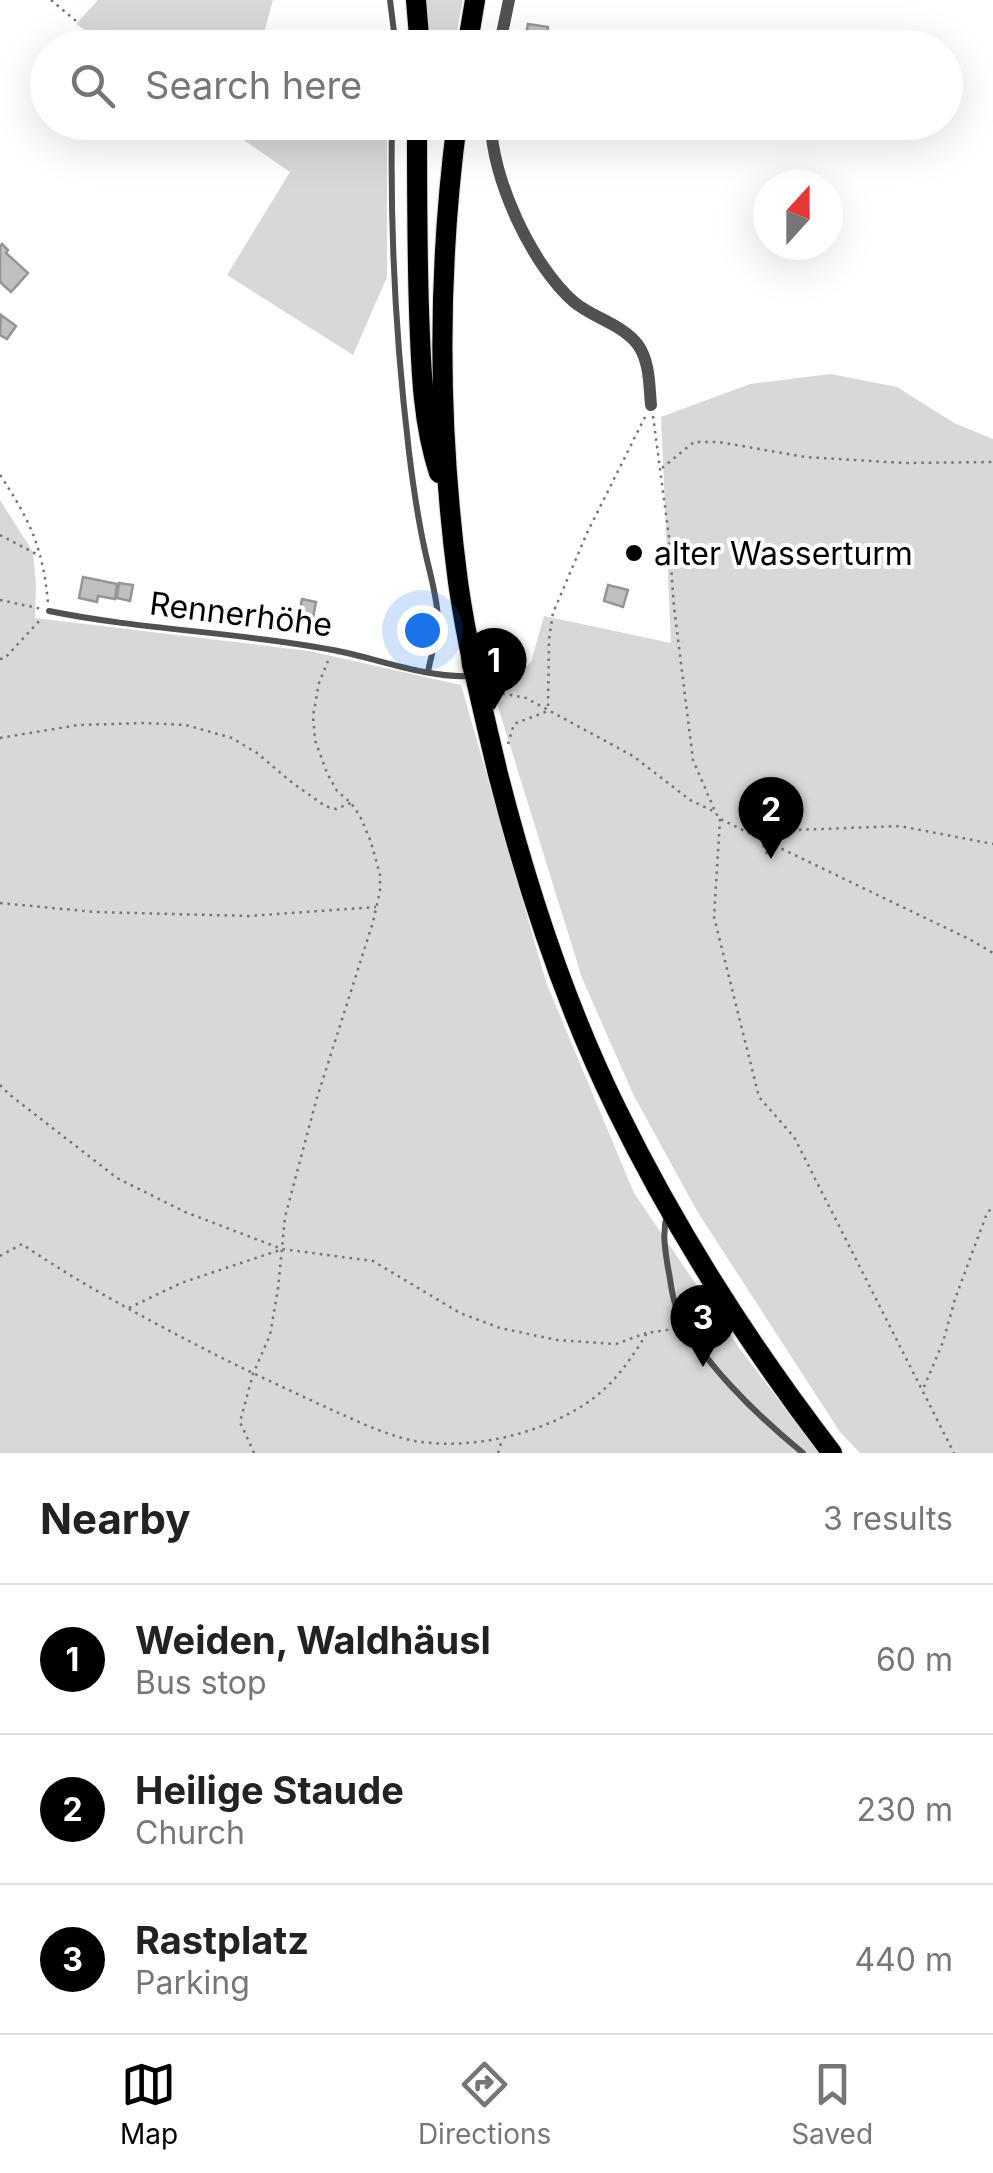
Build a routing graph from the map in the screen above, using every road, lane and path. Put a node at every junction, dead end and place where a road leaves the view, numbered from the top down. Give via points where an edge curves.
1 (51, 0) edge
2 (390, 0) edge
3 (416, 0) edge
4 (476, 0) edge
5 (509, 0) edge
6 (76, 21) dead end
7 (394, 30) edge
8 (418, 30) edge
9 (470, 30) edge
10 (503, 30) edge
11 (392, 140) edge
12 (418, 140) edge
13 (455, 140) edge
14 (491, 140) edge
15 (651, 405) junction
16 (993, 462) edge
17 (661, 469) junction
18 (0, 475) edge
19 (449, 503) junction
20 (0, 535) edge
21 (41, 557) junction
22 (0, 600) edge
23 (49, 610) junction
24 (332, 650) junction
25 (0, 659) edge
26 (428, 672) junction
27 (477, 683) junction
28 (548, 709) junction
29 (0, 738) edge
30 (506, 754) dead end
31 (351, 803) junction
32 (715, 812) junction
33 (720, 818) junction
34 (759, 836) junction
35 (993, 844) edge
36 (767, 854) dead end
37 (0, 903) edge
38 (376, 907) junction
39 (993, 953) edge
40 (0, 1085) edge
41 (993, 1207) edge
42 (668, 1208) junction
43 (282, 1249) junction
44 (0, 1256) edge
45 (128, 1309) junction
46 (686, 1328) junction
47 (647, 1333) junction
48 (253, 1374) junction
49 (923, 1388) junction
50 (504, 1437) junction
51 (254, 1453) edge
52 (498, 1453) edge
53 (803, 1453) edge
54 (832, 1453) edge
55 (954, 1453) edge

1 - 6 path
2 - 7 lane
3 - 8 main road
4 - 9 main road
5 - 10 street
11 - 26 lane via 403,400 438,622
12 - 19 main road via 424,402
13 - 19 main road via 444,245
14 - 15 street via 522,232 571,300 639,346
15 - 17 path
15 - 28 path via 553,613
16 - 17 path via 805,457 694,442
17 - 32 path via 693,760
18 - 21 path
19 - 27 main road
20 - 21 path
21 - 23 path
22 - 23 path
23 - 24 lane, Rennerhöhe
23 - 25 path
24 - 26 lane, Rennerhöhe
24 - 31 path via 319,683 315,740 337,792
26 - 27 lane, Rennerhöhe
27 - 28 path
27 - 42 main road via 523,867 569,1000
28 - 30 path via 514,724
28 - 32 path
29 - 31 path via 78,724 186,725 244,745 324,806 336,810
31 - 38 path via 380,875
32 - 33 path
33 - 34 path
33 - 49 path via 714,917 758,1097 794,1137
34 - 35 path via 900,826
34 - 36 path
34 - 39 path
37 - 38 path via 249,916
38 - 43 path via 301,1155
40 - 43 path via 118,1178
41 - 49 path
42 - 46 lane via 662,1232 674,1302
42 - 54 main road via 744,1332
43 - 45 path
43 - 47 path via 373,1261 460,1313 500,1328 616,1344
43 - 48 path via 270,1334
44 - 45 path via 22,1244
45 - 48 path
46 - 47 path
46 - 53 lane via 745,1400
47 - 50 path via 595,1398
48 - 50 path via 414,1440 464,1444
48 - 51 path via 240,1422
49 - 55 path
50 - 52 path

